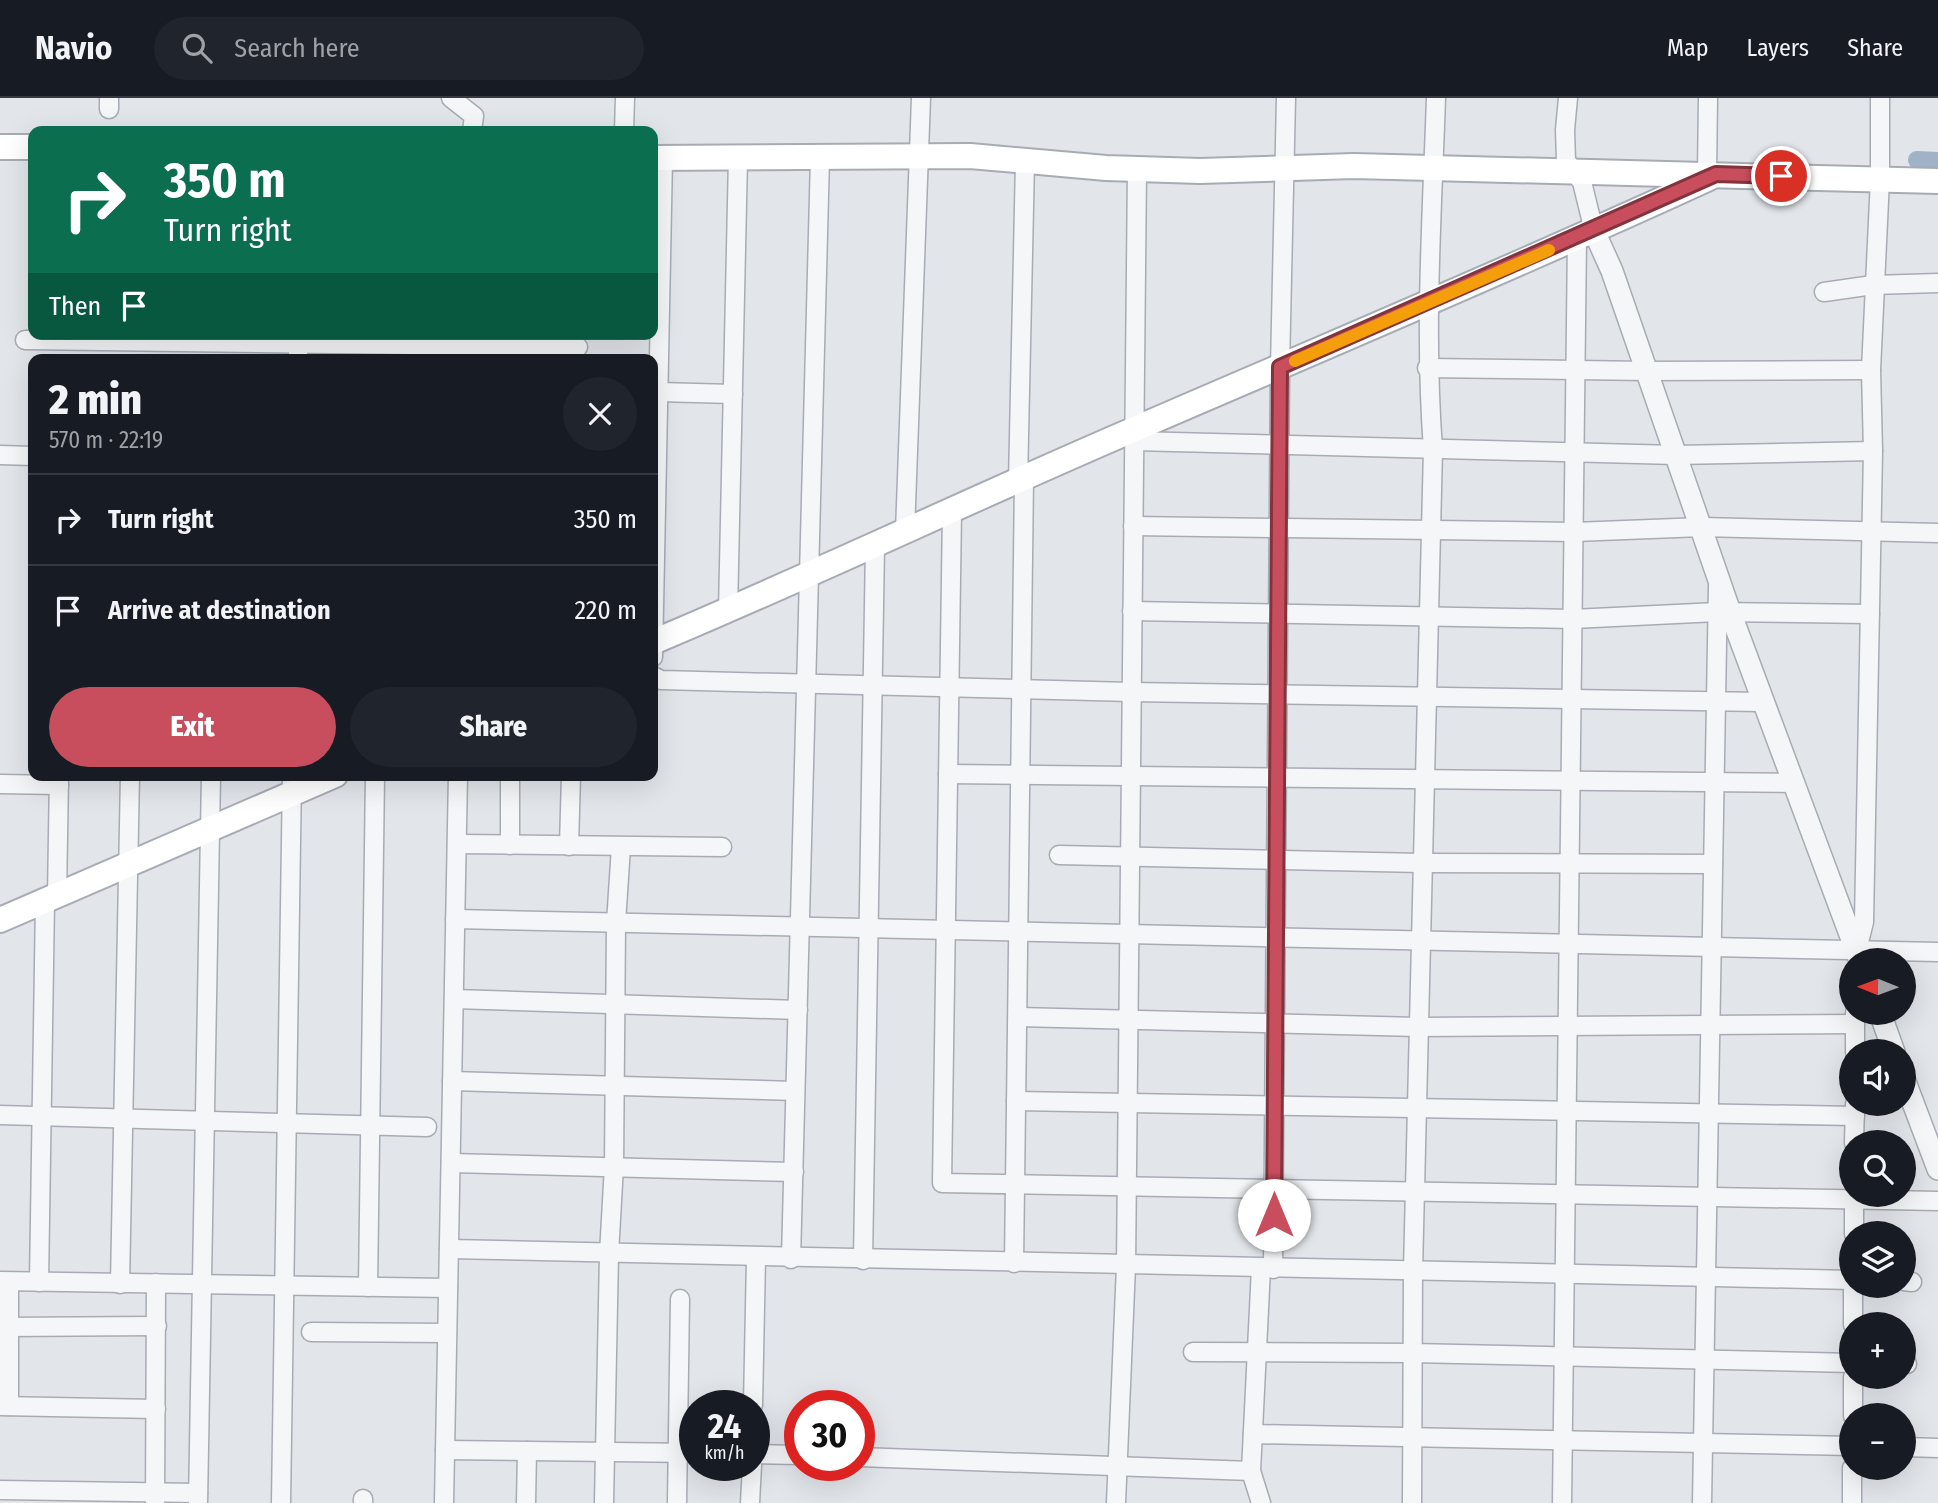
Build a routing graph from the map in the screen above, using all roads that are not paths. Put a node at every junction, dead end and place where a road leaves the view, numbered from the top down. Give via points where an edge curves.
1 (451, 98) edge
2 (625, 98) edge
3 (921, 98) edge
4 (1286, 98) edge
5 (1436, 98) edge
6 (1568, 98) edge
7 (1708, 98) edge
8 (1880, 98) edge
9 (473, 117) edge
10 (624, 125) edge
11 (0, 147) edge
12 (28, 148) edge
13 (738, 158) junction
14 (820, 158) junction
15 (920, 158) junction
16 (658, 159) edge
17 (1025, 161) junction
18 (1433, 161) junction
19 (1570, 163) junction
20 (1284, 168) junction
21 (1137, 169) junction
22 (1711, 174) junction
23 (1880, 179) junction
24 (1938, 181) edge
25 (1586, 234) junction
26 (1938, 284) edge
27 (1873, 285) junction
28 (1824, 292) dead end
29 (1427, 302) junction
30 (25, 340) dead end
31 (28, 340) edge
32 (92, 340) edge
33 (136, 345) edge
34 (218, 345) edge
35 (298, 345) edge
36 (468, 346) edge
37 (578, 346) edge
38 (381, 351) edge
39 (1280, 367) junction
40 (1427, 368) junction
41 (1576, 370) junction
42 (1871, 370) junction
43 (1647, 372) junction
44 (659, 392) junction
45 (733, 394) junction
46 (658, 434) edge
47 (1134, 435) junction
48 (1280, 445) junction
49 (1433, 449) junction
50 (1872, 451) junction
51 (1575, 453) junction
52 (0, 455) edge
53 (1676, 455) junction
54 (28, 456) edge
55 (1021, 480) junction
56 (952, 511) junction
57 (1133, 526) junction
58 (1702, 527) junction
59 (1279, 528) junction
60 (1431, 530) junction
61 (1869, 531) junction
62 (905, 532) junction
63 (1574, 532) junction
64 (1938, 533) edge
65 (875, 546) junction
66 (809, 575) junction
67 (728, 611) junction
68 (1132, 611) junction
69 (1723, 612) junction
70 (1278, 613) junction
71 (1870, 614) junction
72 (1429, 616) junction
73 (1573, 619) junction
74 (658, 645) edge
75 (658, 679) edge
76 (806, 685) junction
77 (872, 687) junction
78 (950, 688) junction
79 (1022, 690) junction
80 (1131, 692) junction
81 (1278, 694) junction
82 (1427, 696) junction
83 (1572, 698) junction
84 (1716, 701) junction
85 (1762, 702) junction
86 (948, 774) junction
87 (1020, 774) junction
88 (1131, 775) junction
89 (1277, 776) junction
90 (1424, 777) junction
91 (1571, 778) junction
92 (44, 781) edge
93 (59, 781) edge
94 (130, 781) edge
95 (211, 781) edge
96 (309, 781) edge
97 (375, 781) edge
98 (458, 781) edge
99 (510, 781) edge
100 (571, 781) edge
101 (1716, 783) junction
102 (1793, 783) junction
103 (0, 784) edge
104 (292, 785) edge
105 (211, 830) junction
106 (457, 844) junction
107 (510, 845) junction
108 (569, 846) junction
109 (621, 847) junction
110 (722, 847) dead end
111 (1059, 855) dead end
112 (1130, 856) junction
113 (1276, 858) junction
114 (1422, 863) junction
115 (1570, 863) junction
116 (1713, 864) junction
117 (128, 865) junction
118 (51, 898) junction
119 (455, 919) junction
120 (0, 920) edge
121 (616, 923) junction
122 (800, 927) junction
123 (869, 929) junction
124 (946, 930) junction
125 (1018, 932) junction
126 (1129, 934) junction
127 (1276, 937) junction
128 (1420, 940) junction
129 (1569, 944) junction
130 (1712, 947) junction
131 (1854, 948) edge
132 (1859, 948) edge
133 (1938, 952) edge
134 (1916, 953) edge
135 (1839, 956) edge
136 (454, 999) junction
137 (617, 1004) junction
138 (798, 1010) junction
139 (1018, 1017) junction
140 (1129, 1019) junction
141 (1839, 1020) edge
142 (1275, 1024) junction
143 (1711, 1026) junction
144 (1418, 1027) junction
145 (1568, 1027) junction
146 (452, 1081) junction
147 (615, 1085) junction
148 (796, 1091) junction
149 (1016, 1101) junction
150 (1128, 1103) junction
151 (1275, 1106) junction
152 (1416, 1108) junction
153 (1839, 1110) edge
154 (1567, 1111) junction
155 (1916, 1111) edge
156 (1709, 1114) junction
157 (0, 1115) edge
158 (43, 1116) junction
159 (123, 1119) junction
160 (206, 1119) junction
161 (286, 1122) junction
162 (370, 1126) junction
163 (427, 1127) dead end
164 (451, 1163) junction
165 (614, 1167) junction
166 (1938, 1169) edge
167 (793, 1172) junction
168 (1016, 1184) junction
169 (1127, 1186) junction
170 (1274, 1189) junction
171 (1415, 1192) junction
172 (1566, 1194) junction
173 (1708, 1197) junction
174 (1839, 1197) edge
175 (1916, 1200) edge
176 (1938, 1201) edge
177 (449, 1249) junction
178 (609, 1254) junction
179 (756, 1258) junction
180 (791, 1259) junction
181 (863, 1260) junction
182 (1014, 1263) junction
183 (1126, 1266) junction
184 (1267, 1268) junction
185 (1413, 1271) junction
186 (1565, 1274) junction
187 (1706, 1277) junction
188 (1839, 1280) edge
189 (5, 1282) edge
190 (39, 1282) junction
191 (156, 1283) junction
192 (120, 1284) junction
193 (204, 1284) junction
194 (284, 1285) junction
195 (368, 1287) junction
196 (448, 1288) junction
197 (680, 1298) dead end
198 (157, 1326) junction
199 (5, 1327) edge
200 (311, 1332) dead end
201 (447, 1334) junction
202 (1193, 1352) dead end
203 (1257, 1352) junction
204 (1412, 1353) junction
205 (1564, 1358) junction
206 (1704, 1360) junction
207 (1839, 1363) edge
208 (684, 1390) edge
209 (753, 1390) edge
210 (5, 1406) edge
211 (156, 1409) junction
212 (1253, 1434) junction
213 (1412, 1437) junction
214 (1563, 1439) junction
215 (1703, 1443) junction
216 (1839, 1446) edge
217 (1916, 1447) edge
218 (1938, 1448) edge
219 (445, 1450) junction
220 (527, 1451) junction
221 (605, 1451) junction
222 (679, 1454) edge
223 (875, 1458) edge
224 (1117, 1466) junction
225 (1251, 1471) junction
226 (1852, 1480) edge
227 (681, 1481) edge
228 (751, 1481) edge
229 (0, 1490) edge
230 (156, 1498) edge
231 (198, 1498) edge
232 (281, 1503) edge
233 (444, 1503) edge
234 (526, 1503) edge
235 (604, 1503) edge
236 (677, 1503) edge
237 (751, 1503) edge
238 (1116, 1503) edge
239 (1261, 1503) edge
240 (1412, 1503) edge
241 (1562, 1503) edge
242 (1702, 1503) edge
243 (1852, 1503) edge

1 - 9 street
2 - 10 street
3 - 15 street
4 - 20 street
5 - 18 street
6 - 19 street via 1564,130
7 - 22 street
8 - 23 street
11 - 12 main road
13 - 14 main road
13 - 16 main road
13 - 45 street
14 - 15 main road
14 - 66 street
15 - 17 main road
15 - 62 street
16 - 44 street
17 - 21 main road
17 - 55 street
18 - 19 main road
18 - 20 main road
18 - 29 street
19 - 22 main road
19 - 25 street via 1582,182
20 - 21 main road
20 - 39 street
21 - 47 street
22 - 23 main road
22 - 25 main road
23 - 24 main road
23 - 27 street
25 - 29 main road
25 - 41 street
25 - 43 street via 1612,271
26 - 27 street
27 - 28 street
27 - 42 street
29 - 39 main road
29 - 40 street
30 - 31 street
32 - 33 street
33 - 34 street
34 - 35 street
35 - 38 street
36 - 37 street
36 - 38 street
39 - 47 main road
39 - 48 street
40 - 41 street
40 - 49 street
41 - 43 street
41 - 51 street
42 - 43 street
42 - 50 street
43 - 53 street
44 - 45 street
44 - 46 street
45 - 67 street
47 - 48 street
47 - 55 main road
47 - 57 street
48 - 49 street
48 - 59 street
49 - 51 street
49 - 60 street
50 - 53 street
50 - 61 street
51 - 53 street
51 - 63 street
52 - 54 street
53 - 58 street
55 - 56 main road
55 - 79 street
56 - 62 main road
56 - 78 street
57 - 59 street
57 - 68 street
58 - 61 street
58 - 63 street
58 - 69 street via 1719,577
59 - 60 street
59 - 70 street
60 - 63 street
60 - 72 street
61 - 64 street
61 - 71 street
62 - 65 main road
63 - 73 street
65 - 66 main road
65 - 77 street
66 - 67 main road
66 - 76 street
67 - 74 main road
68 - 70 street
68 - 80 street
69 - 71 street
69 - 73 street
69 - 84 street
69 - 85 street
70 - 72 street
70 - 81 street
71 - 132 street via 1864,922
72 - 73 street
72 - 82 street
73 - 83 street
75 - 76 street
76 - 77 street
76 - 122 street
77 - 78 street
77 - 123 street
78 - 79 street
78 - 86 street
79 - 80 street
79 - 87 street
80 - 81 street
80 - 88 street
81 - 82 street
81 - 89 street
82 - 83 street
82 - 90 street
83 - 84 street
83 - 91 street
84 - 85 street
84 - 101 street
85 - 102 street
86 - 87 street
86 - 124 street
87 - 88 street
87 - 125 street
88 - 89 street
88 - 112 street
89 - 90 street
89 - 113 street
90 - 91 street
90 - 114 street
91 - 101 street
91 - 115 street
92 - 103 street
93 - 118 street
94 - 117 street
95 - 105 street
96 - 104 main road
97 - 162 street
98 - 106 street
99 - 107 street
100 - 108 street
101 - 102 street
101 - 116 street
102 - 131 street
104 - 105 main road
104 - 161 street
105 - 117 main road
105 - 160 street
106 - 107 street
106 - 119 street
107 - 108 street
108 - 109 street
109 - 110 street
109 - 121 street
111 - 112 street
112 - 113 street
112 - 126 street
113 - 114 street
113 - 127 street
114 - 115 street
114 - 128 street
115 - 116 street
115 - 129 street
116 - 130 street
117 - 118 main road
117 - 159 street
118 - 120 main road
118 - 158 street
119 - 121 street
119 - 136 street
121 - 122 street
121 - 137 street
122 - 123 street
122 - 138 street
123 - 124 street
123 - 181 street
124 - 125 street
124 - 168 street via 942,1183
125 - 126 street
125 - 139 street
126 - 127 street
126 - 140 street
127 - 128 street
127 - 142 street
128 - 129 street
128 - 144 street
129 - 130 street
129 - 145 street
130 - 135 street
130 - 143 street
133 - 134 street
136 - 137 street
136 - 146 street
137 - 138 street
137 - 147 street
138 - 148 street
139 - 140 street
139 - 149 street
140 - 142 street
140 - 150 street
141 - 143 street
142 - 144 street
142 - 151 street
143 - 145 street
143 - 156 street
144 - 145 street
144 - 152 street
145 - 154 street
146 - 147 street
146 - 164 street
147 - 148 street
147 - 165 street
148 - 167 street
149 - 150 street
149 - 168 street
150 - 151 street
150 - 169 street
151 - 152 street
151 - 170 street
152 - 154 street
152 - 171 street
153 - 156 street
154 - 156 street
154 - 172 street
155 - 166 street
156 - 173 street
157 - 158 street
158 - 159 street
158 - 190 street
159 - 160 street
159 - 192 street
160 - 161 street
160 - 193 street
161 - 162 street
161 - 194 street
162 - 163 street
162 - 195 street
164 - 165 street
164 - 177 street
165 - 167 street
165 - 178 street
167 - 180 street
168 - 169 street
168 - 182 street
169 - 170 street
169 - 183 street
170 - 171 street
170 - 184 street
171 - 172 street
171 - 185 street
172 - 173 street
172 - 186 street
173 - 174 street
173 - 187 street
175 - 176 street
177 - 178 street
177 - 196 street
178 - 179 street
178 - 221 street
179 - 180 street
179 - 209 street
180 - 181 street
181 - 182 street
182 - 183 street
183 - 184 street
183 - 224 street
184 - 185 street
184 - 203 street
185 - 186 street
185 - 204 street
186 - 187 street
186 - 205 street
187 - 188 street
187 - 206 street
189 - 190 street
189 - 199 street
190 - 192 street
191 - 192 street
191 - 193 street
191 - 198 street
193 - 194 street
193 - 231 street
194 - 195 street
194 - 232 street
195 - 196 street
196 - 201 street
197 - 208 street
198 - 199 street
198 - 211 street
199 - 210 street
200 - 201 street
201 - 219 street
202 - 203 street
203 - 204 street
203 - 212 street
204 - 205 street
204 - 213 street
205 - 206 street
205 - 214 street
206 - 207 street
206 - 215 street
210 - 211 street
211 - 230 street
212 - 213 street
212 - 225 street
213 - 214 street
213 - 240 street
214 - 215 street
214 - 241 street
215 - 216 street
215 - 242 street
217 - 218 street
219 - 220 street
219 - 233 street
220 - 221 street
220 - 234 street
221 - 222 street
221 - 235 street
223 - 224 street
224 - 225 street
224 - 238 street
225 - 239 street
226 - 243 street
227 - 236 street
228 - 237 street
229 - 230 street
230 - 231 street

